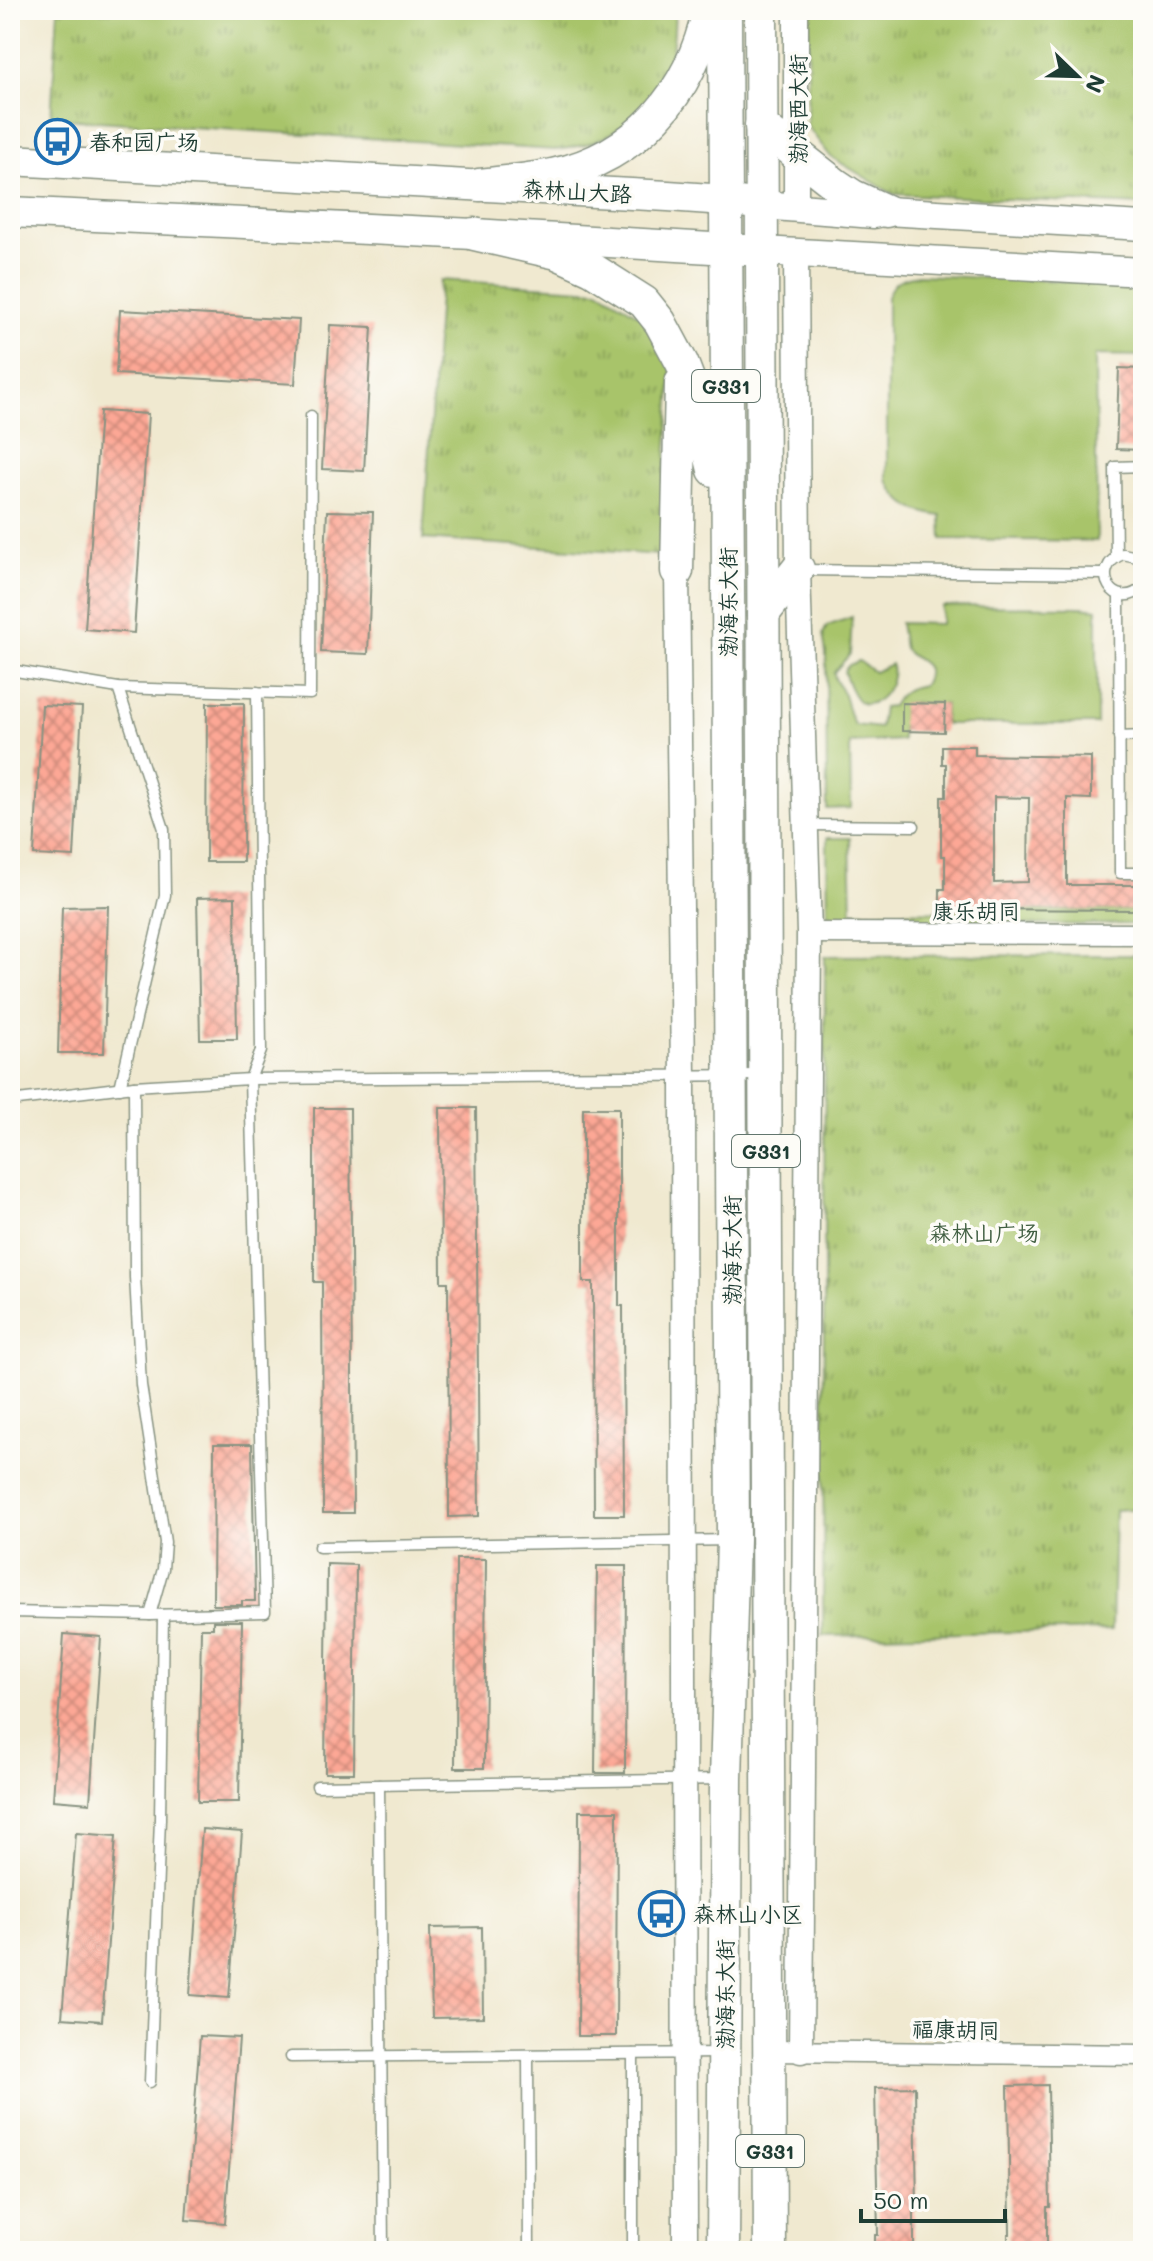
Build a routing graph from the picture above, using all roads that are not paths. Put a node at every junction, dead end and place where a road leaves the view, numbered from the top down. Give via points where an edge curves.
1 (685, 10) edge
2 (709, 10) edge
3 (725, 10) edge
4 (761, 10) edge
5 (796, 10) edge
6 (676, 90) junction
7 (761, 126) junction
8 (797, 154) junction
9 (10, 160) edge
10 (479, 185) junction
11 (725, 200) junction
12 (762, 205) junction
13 (796, 208) junction
14 (10, 212) edge
15 (880, 212) junction
16 (1143, 226) edge
17 (474, 234) junction
18 (725, 249) junction
19 (762, 251) junction
20 (796, 252) junction
21 (883, 257) junction
22 (1143, 272) edge
23 (682, 363) junction
24 (311, 416) dead end
25 (1143, 466) edge
26 (727, 523) junction
27 (1116, 557) junction
28 (1143, 563) edge
29 (798, 569) junction
30 (677, 571) joint
31 (1105, 574) junction
32 (1143, 587) edge
33 (1119, 595) junction
34 (763, 614) junction
35 (10, 670) edge
36 (118, 688) junction
37 (257, 692) junction
38 (1143, 736) edge
39 (1119, 737) junction
40 (805, 825) junction
41 (914, 826) dead end
42 (1143, 873) edge
43 (809, 933) junction
44 (1143, 934) edge
45 (765, 1075) junction
46 (683, 1076) junction
47 (730, 1076) junction
48 (250, 1079) junction
49 (134, 1086) junction
50 (120, 1088) junction
51 (10, 1101) edge
52 (733, 1540) junction
53 (684, 1541) junction
54 (319, 1547) dead end
55 (10, 1612) edge
56 (150, 1615) junction
57 (163, 1615) junction
58 (684, 1779) junction
59 (726, 1779) junction
60 (379, 1785) junction
61 (317, 1786) dead end
62 (769, 2051) junction
63 (801, 2051) junction
64 (724, 2053) junction
65 (633, 2054) junction
66 (685, 2054) junction
67 (528, 2055) junction
68 (1143, 2055) edge
69 (381, 2056) junction
70 (291, 2057) dead end
71 (150, 2082) dead end
72 (383, 2251) edge
73 (529, 2251) edge
74 (633, 2251) edge
75 (685, 2251) edge
76 (723, 2251) edge
77 (770, 2251) edge

1 - 6 highway
2 - 6 highway
3 - 11 highway, G331
4 - 7 highway, 渤海西大街 / G331
5 - 8 street, 渤海西大街
6 - 10 highway via 653,123 595,159 554,175
7 - 8 highway
7 - 12 highway, 渤海西大街 / G331
8 - 13 street, 渤海西大街
8 - 15 highway
9 - 10 main road, 森林山大路
10 - 11 main road, 森林山大路
11 - 12 main road, 森林山大路
11 - 18 highway, G331
12 - 13 main road, 森林山大路
12 - 19 highway, G331
13 - 15 main road, 森林山大路
14 - 17 main road
15 - 16 main road, 森林山大路
15 - 21 main road via 875,240
17 - 18 main road
17 - 23 highway via 557,253 621,286 660,322
18 - 19 main road
18 - 26 highway, 渤海东大街 / G331
19 - 20 main road
19 - 34 highway, 渤海东大街 / G331
20 - 21 main road
20 - 29 street
21 - 22 main road
23 - 26 highway via 698,405
23 - 30 highway
24 - 37 lane via 310,694
25 - 27 lane via 1115,467
26 - 47 highway, 渤海东大街 / G331
27 - 28 lane via 1130,554
27 - 31 lane
29 - 31 lane
29 - 34 highway
29 - 40 street
30 - 46 street, 渤海东大街
31 - 33 lane
32 - 33 lane via 1132,595
33 - 39 lane
34 - 45 highway, 渤海东大街 / G331
35 - 36 lane
36 - 37 lane
36 - 50 lane via 164,829 165,882
37 - 48 lane via 261,1051
38 - 39 lane
39 - 42 lane via 1120,873
40 - 41 lane
40 - 43 street
43 - 44 street, 康乐胡同
43 - 63 street
45 - 47 lane
45 - 62 highway, 渤海东大街 / G331
46 - 47 lane
46 - 48 lane
46 - 53 street, 渤海东大街
47 - 52 highway, 渤海东大街 / G331
48 - 49 lane
48 - 57 lane via 265,1612
49 - 50 lane
49 - 56 lane via 141,1385 165,1542
50 - 51 lane
52 - 53 lane
52 - 59 highway, 渤海东大街 / G331
53 - 54 lane
53 - 58 street, 渤海东大街
55 - 56 lane
56 - 57 lane
57 - 71 lane
58 - 59 lane
58 - 60 lane
58 - 66 street, 渤海东大街
59 - 64 highway, 渤海东大街 / G331
60 - 61 lane
60 - 69 lane
62 - 63 street, 福康胡同
62 - 77 highway, 渤海东大街 / G331
63 - 68 street, 福康胡同
64 - 66 lane
64 - 76 highway, 渤海东大街 / G331
65 - 66 lane
65 - 67 lane
65 - 74 lane
66 - 75 street, 渤海东大街
67 - 69 lane
67 - 73 lane
69 - 70 lane
69 - 72 lane

